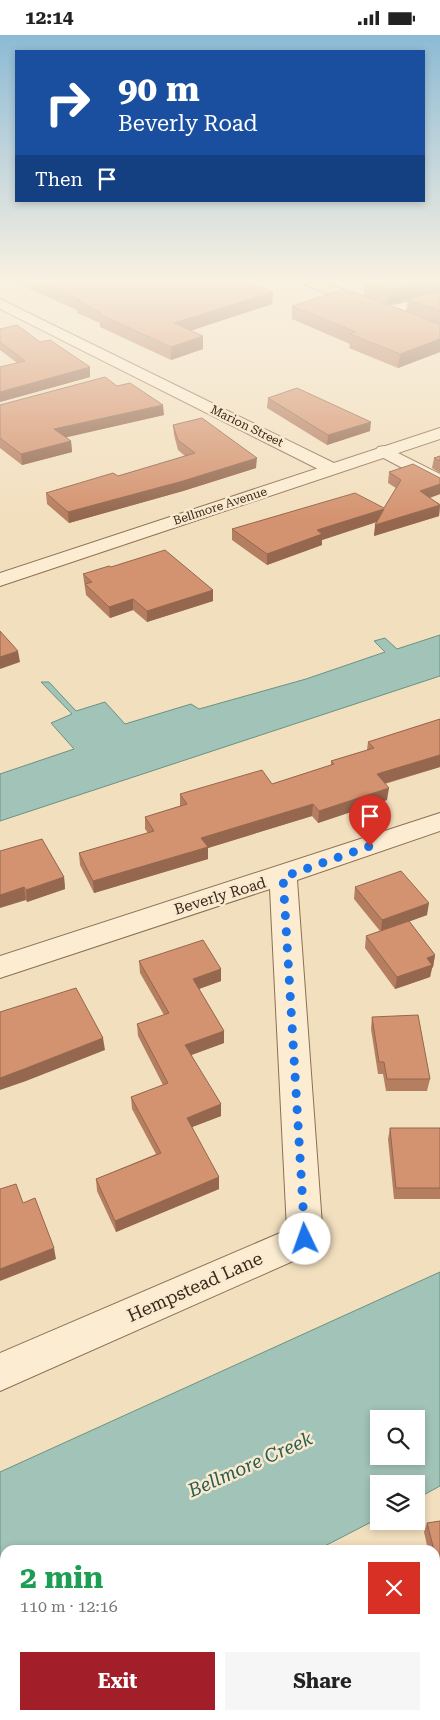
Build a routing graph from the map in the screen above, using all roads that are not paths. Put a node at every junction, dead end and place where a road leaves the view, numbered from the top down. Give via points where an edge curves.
1 (114, 360) edge
2 (137, 371) junction
3 (110, 379) edge
4 (440, 433) edge
5 (384, 451) junction
6 (332, 469) junction
7 (440, 482) edge
8 (0, 580) edge
9 (440, 822) edge
10 (283, 877) junction
11 (0, 967) edge
12 (0, 1372) edge

1 - 2 street, Marion Street
2 - 3 street
2 - 6 street, Marion Street
4 - 5 street, Bellmore Avenue
5 - 6 street, Bellmore Avenue
5 - 7 street
6 - 8 street, Bellmore Avenue
9 - 10 street, Beverly Road
10 - 11 street, Beverly Road
10 - 12 street, Hempstead Lane via 305,1239

